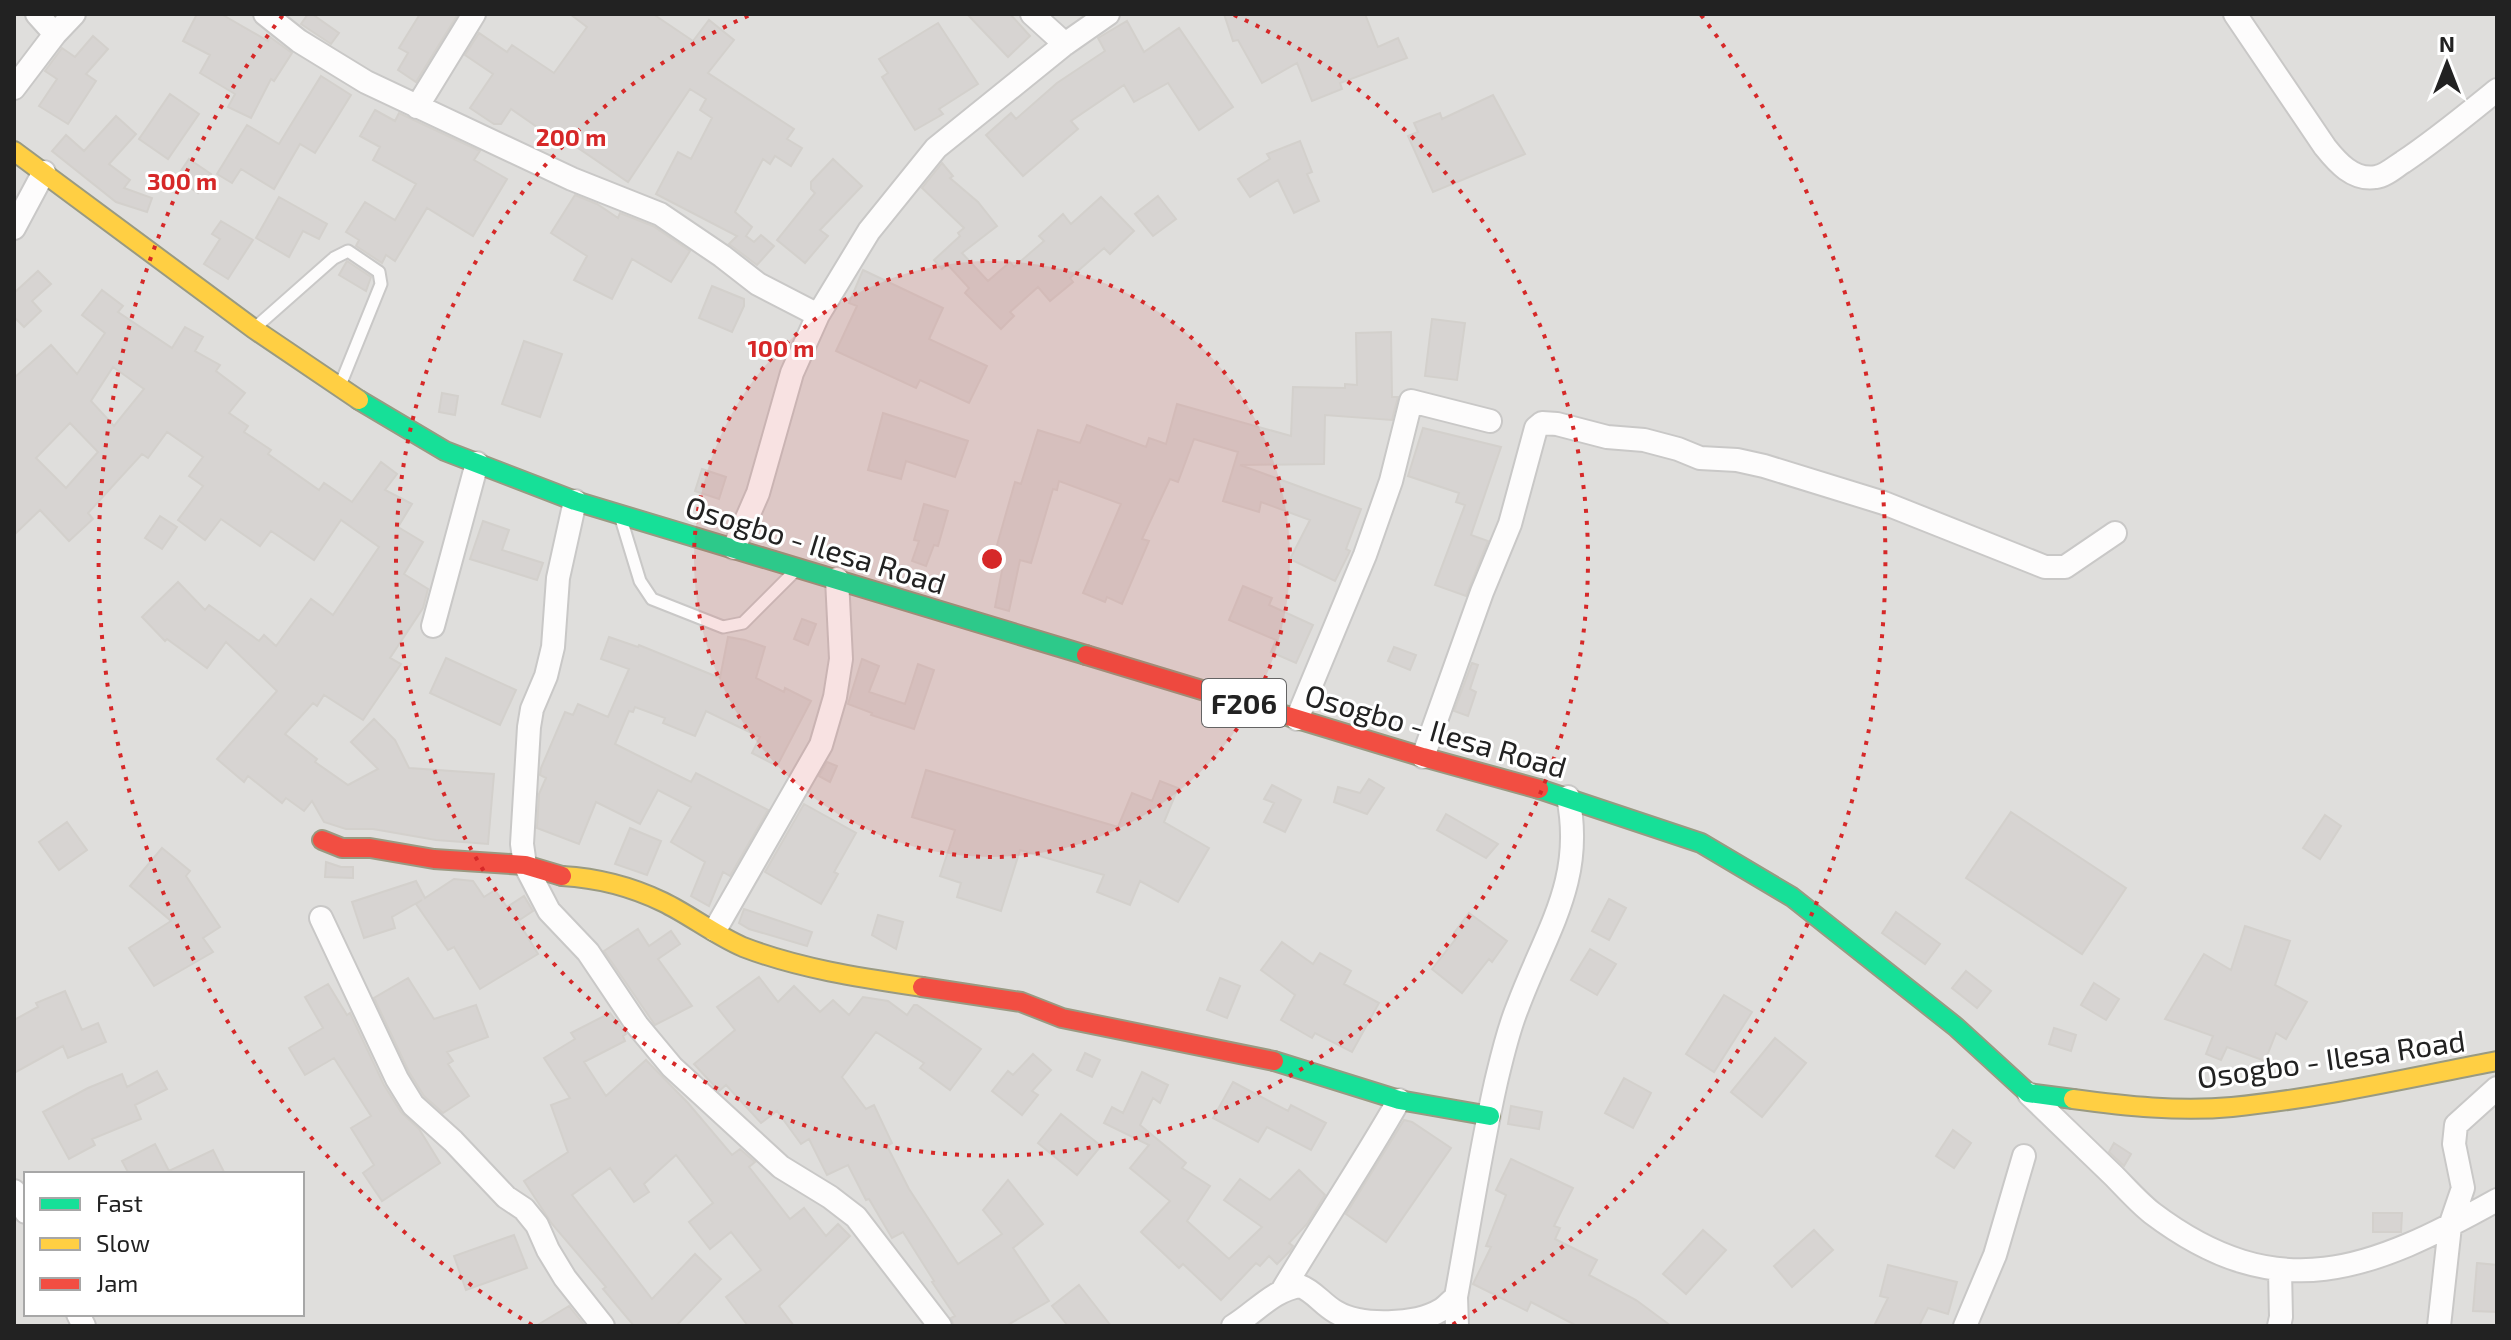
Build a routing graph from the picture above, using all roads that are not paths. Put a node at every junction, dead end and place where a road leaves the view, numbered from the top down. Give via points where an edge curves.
1 (37, 14) edge
2 (74, 14) edge
3 (265, 14) edge
4 (474, 14) edge
5 (1032, 14) edge
6 (1108, 14) edge
7 (2235, 14) edge
8 (55, 34) junction
9 (1065, 44) junction
10 (14, 88) edge
11 (2497, 90) edge
12 (417, 107) junction
13 (14, 151) edge
14 (44, 172) junction
15 (14, 228) edge
16 (818, 315) junction
17 (254, 329) junction
18 (339, 387) junction
19 (1490, 421) dead end
20 (477, 463) junction
21 (575, 501) junction
22 (619, 514) junction
23 (2115, 533) dead end
24 (734, 548) junction
25 (799, 567) junction
26 (837, 579) junction
27 (433, 626) dead end
28 (1297, 719) junction
29 (1423, 757) junction
30 (1568, 797) junction
31 (322, 840) dead end
32 (525, 865) junction
33 (554, 875) junction
34 (537, 892) junction
35 (321, 918) dead end
36 (715, 930) junction
37 (2497, 1061) edge
38 (2497, 1088) edge
39 (2028, 1093) junction
40 (1399, 1100) junction
41 (1490, 1116) junction
42 (2024, 1156) dead end
43 (14, 1191) edge
44 (2497, 1200) edge
45 (24, 1208) edge
46 (2450, 1226) junction
47 (2280, 1271) junction
48 (1282, 1291) junction
49 (1456, 1297) junction
50 (603, 1326) edge
51 (940, 1326) edge
52 (1233, 1326) edge
53 (1457, 1326) edge
54 (1965, 1326) edge
55 (2279, 1326) edge
56 (2439, 1326) edge

1 - 8 street
2 - 8 street
3 - 12 street via 340,67
4 - 12 street
5 - 9 street
6 - 9 street
7 - 11 street via 2325,147 2354,174 2375,177 2388,171
8 - 10 street
9 - 16 street via 936,148 869,231
12 - 16 street via 660,214 758,284
13 - 14 main road, Osogbo - Ilesa Road / F206
14 - 15 street
14 - 17 main road, Osogbo - Ilesa Road / F206
16 - 24 street via 792,373 758,493
17 - 18 main road, Osogbo - Ilesa Road / F206
17 - 18 lane via 348,251 379,272 381,284
18 - 20 main road, Osogbo - Ilesa Road / F206 via 445,451
19 - 28 street via 1411,401 1365,555
20 - 21 main road, Osogbo - Ilesa Road / F206
20 - 27 street
21 - 22 main road, Osogbo - Ilesa Road / F206
21 - 32 street via 558,578 553,647 529,727
22 - 24 main road, Osogbo - Ilesa Road / F206
22 - 25 lane via 640,581 652,599 723,627 743,623
23 - 29 street via 2065,567 2045,567 1884,503 1764,466 1700,458 1644,440 1542,423
24 - 25 main road, Osogbo - Ilesa Road / F206
25 - 26 main road, Osogbo - Ilesa Road / F206
26 - 28 main road, Osogbo - Ilesa Road / F206
26 - 36 street via 841,659 821,745
28 - 29 main road, Osogbo - Ilesa Road / F206
29 - 30 main road, Osogbo - Ilesa Road / F206
30 - 39 main road, Osogbo - Ilesa Road / F206 via 1701,843 1792,897 1956,1027
30 - 41 street via 1574,854 1567,886 1516,1009
31 - 32 main road via 342,848
32 - 33 main road
32 - 34 street
33 - 34 street
33 - 36 main road via 625,886
34 - 51 street via 672,1067 781,1167 856,1217
35 - 50 street via 413,1105 524,1209 565,1278
36 - 40 main road via 741,946 781,959 846,975 1021,1002 1062,1018 1270,1060
37 - 39 main road, Osogbo - Ilesa Road via 2230,1107 2128,1106
38 - 46 street via 2456,1125 2454,1144 2463,1188
39 - 47 street via 2151,1212 2217,1253
40 - 41 main road
40 - 48 street
41 - 49 street
42 - 54 street via 1995,1255
43 - 45 street
44 - 46 street
46 - 47 street via 2335,1268
46 - 56 street
47 - 55 street
48 - 49 street via 1300,1286 1336,1312 1381,1323 1440,1311
48 - 52 street
49 - 53 street

